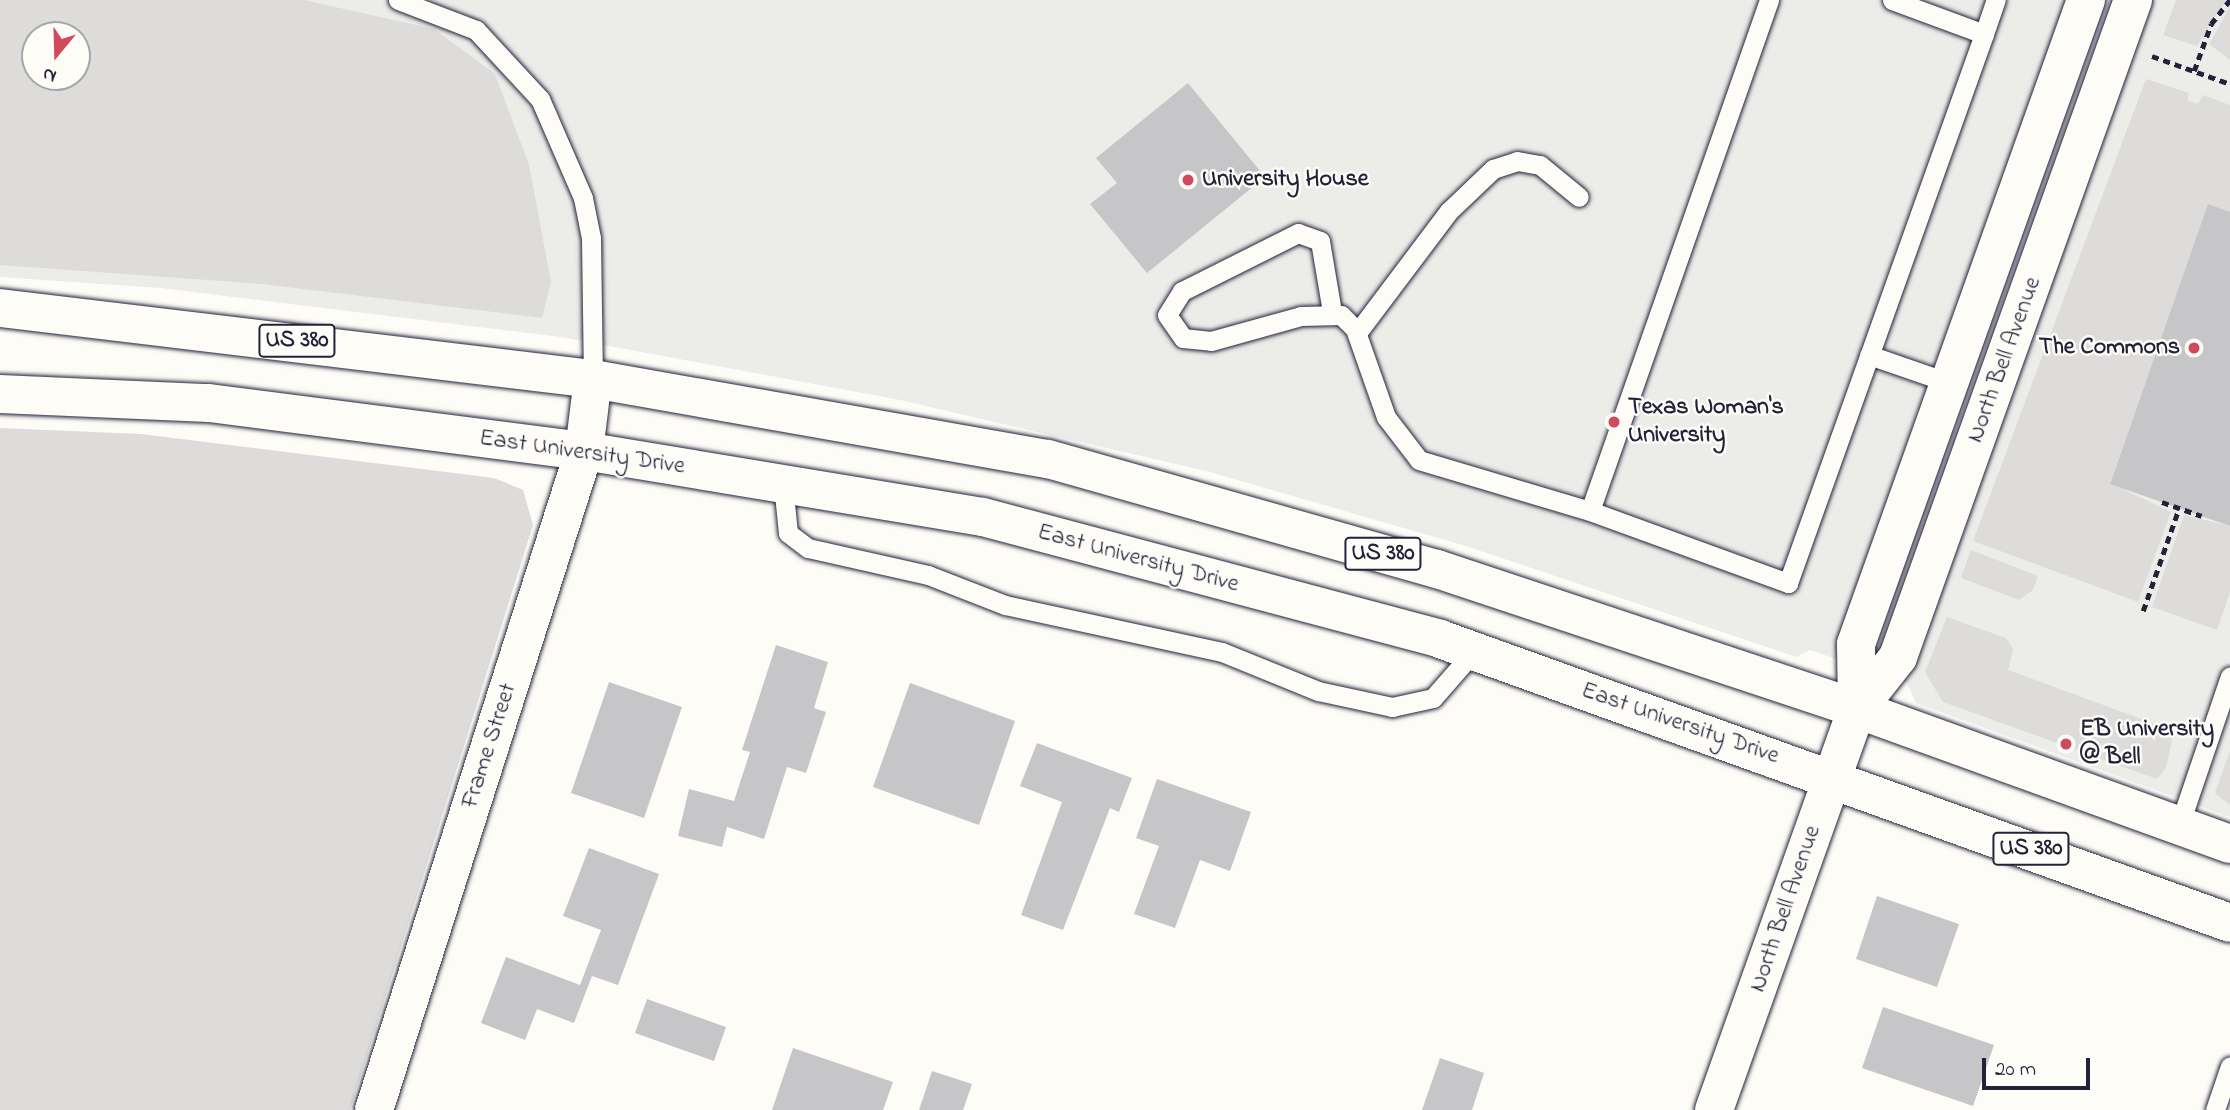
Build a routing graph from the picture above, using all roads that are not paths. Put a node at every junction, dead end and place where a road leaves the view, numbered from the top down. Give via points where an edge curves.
1 (398, 0) edge
2 (1769, 0) edge
3 (1892, 0) edge
4 (1996, 0) edge
5 (2086, 0) edge
6 (2133, 0) edge
7 (1984, 34) junction
8 (1579, 197) dead end
9 (0, 308) edge
10 (1332, 312) junction
11 (1357, 333) junction
12 (1869, 355) junction
13 (593, 379) junction
14 (1950, 383) junction
15 (0, 394) edge
16 (583, 451) junction
17 (783, 484) junction
18 (1590, 511) junction
19 (1474, 651) junction
20 (2230, 677) edge
21 (1857, 709) junction
22 (1832, 777) junction
23 (2179, 826) junction
24 (2230, 844) edge
25 (2230, 923) edge
26 (2230, 1066) edge
27 (374, 1110) edge
28 (1714, 1110) edge
29 (2215, 1110) edge

1 - 13 lane via 475,30 540,99 583,198 591,238
2 - 18 lane
3 - 7 lane
4 - 7 lane
5 - 14 main road, North Bell Avenue
6 - 21 main road, North Bell Avenue via 1898,657
7 - 12 lane
8 - 11 lane via 1540,165 1517,161 1493,169 1449,211
9 - 13 main road, US 380
10 - 10 lane via 1211,341 1183,338 1167,315 1182,291 1298,233 1320,241
10 - 11 lane
11 - 18 lane via 1386,417 1419,460
12 - 14 lane
12 - 18 lane via 1788,583
13 - 16 main road, Frame Street
13 - 21 main road, US 380 via 1048,459 1437,569
14 - 21 main road, North Bell Avenue via 1857,644
15 - 16 main road, East University Drive / US 380 via 209,403
16 - 17 main road, East University Drive / US 380
16 - 27 main road, Frame Street
17 - 19 main road, East University Drive / US 380 via 983,517
17 - 19 lane via 788,533 808,548 928,575 1005,605 1222,652 1318,691 1391,707 1433,698
19 - 22 main road, East University Drive / US 380
20 - 23 lane
21 - 22 main road, North Bell Avenue
21 - 23 main road, US 380
22 - 25 main road, East University Drive / US 380
22 - 28 main road, North Bell Avenue
23 - 24 main road, US 380
26 - 29 lane

